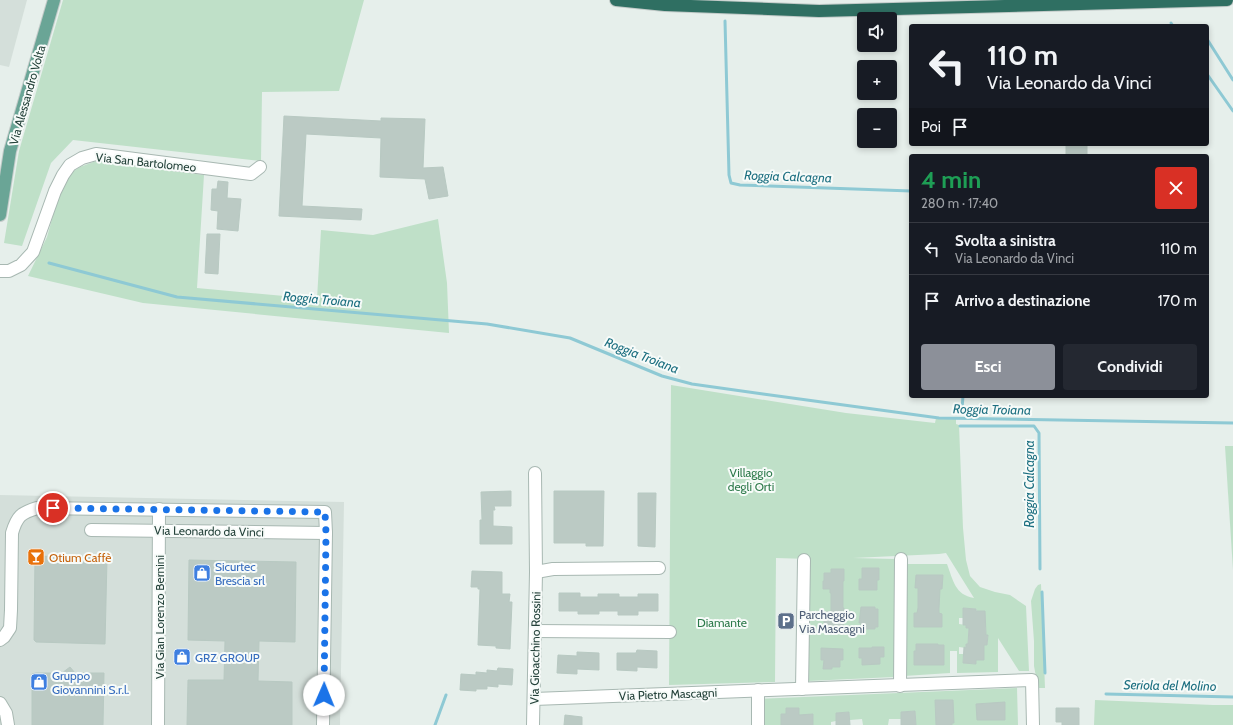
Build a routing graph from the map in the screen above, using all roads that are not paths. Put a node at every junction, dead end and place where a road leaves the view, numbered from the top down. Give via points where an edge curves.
1 (54, 0) edge
2 (616, 0) edge
3 (1227, 0) edge
4 (260, 167) dead end
5 (0, 215) edge
6 (0, 271) edge
7 (536, 473) dead end
8 (159, 509) junction
9 (91, 530) dead end
10 (159, 530) junction
11 (326, 533) junction
12 (901, 559) dead end
13 (804, 560) dead end
14 (659, 568) dead end
15 (536, 572) junction
16 (535, 631) junction
17 (670, 632) dead end
18 (0, 640) edge
19 (900, 686) junction
20 (802, 689) junction
21 (758, 690) junction
22 (534, 699) junction
23 (0, 703) edge
24 (8, 725) edge
25 (158, 725) edge
26 (323, 725) edge
27 (533, 725) edge
28 (758, 725) edge
29 (1033, 725) edge

1 - 5 main road, Via Alessandro Volta via 10,151
2 - 3 highway via 665,5 819,11
4 - 6 street, Via San Bartolomeo via 251,174 96,154 82,158 70,165 55,191 33,252 21,265 9,271
7 - 15 street, Via Gioacchino Rossini
8 - 10 street, Via Gian Lorenzo Bernini
8 - 11 street, Via Leonardo da Vinci via 325,512
8 - 18 street, Via Leonardo da Vinci via 37,508 25,512 16,520 12,533 10,628
9 - 10 street, Via Leonardo da Vinci
10 - 11 street, Via Leonardo da Vinci
10 - 25 street, Via Gian Lorenzo Bernini
11 - 26 street
12 - 19 street
13 - 20 street
14 - 15 street via 553,569
15 - 16 street, Via Gioacchino Rossini
16 - 17 street
16 - 22 street, Via Gioacchino Rossini
19 - 20 street, Via Pietro Mascagni
19 - 29 street, Via Pietro Mascagni via 1032,680
20 - 21 street, Via Pietro Mascagni
21 - 22 street, Via Pietro Mascagni
21 - 28 street
22 - 27 street, Via Gioacchino Rossini
23 - 24 street via 6,713

